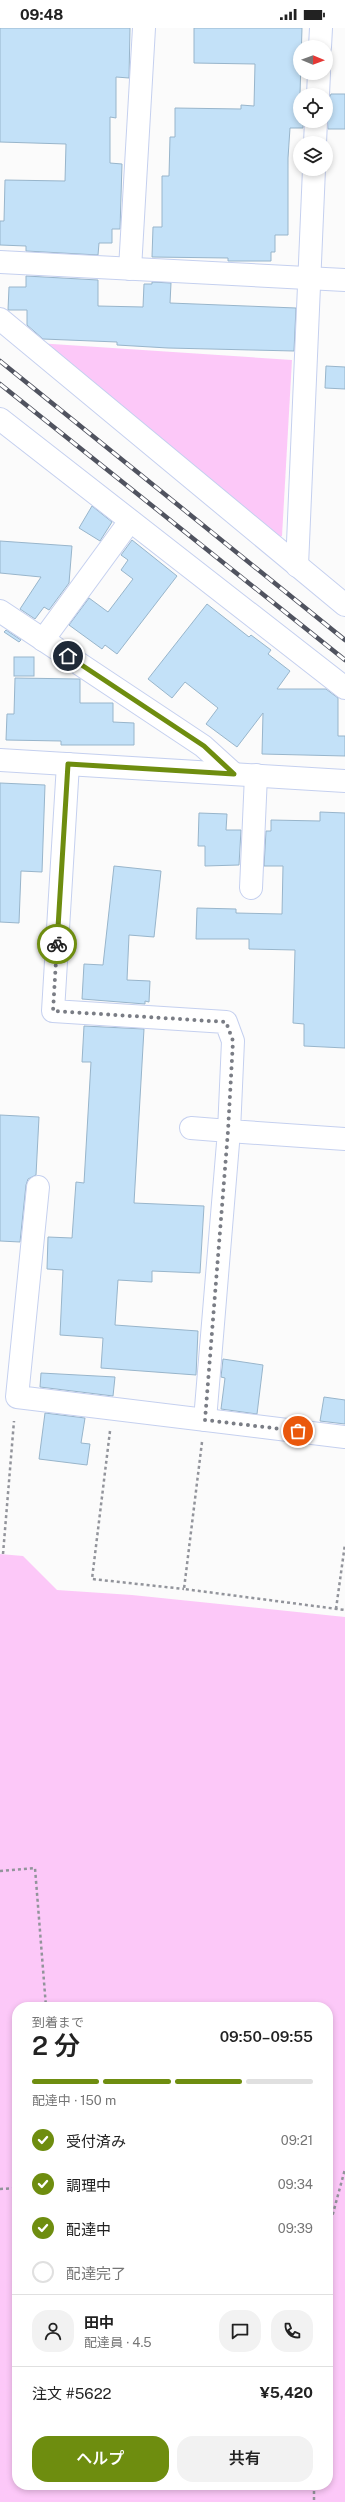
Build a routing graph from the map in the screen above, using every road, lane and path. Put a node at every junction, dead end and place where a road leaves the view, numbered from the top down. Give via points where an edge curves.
1 (144, 28) edge
2 (321, 28) edge
3 (320, 40) edge
4 (314, 176) edge
5 (0, 262) edge
6 (130, 269) junction
7 (309, 278) junction
8 (345, 280) edge
9 (0, 319) edge
10 (0, 419) edge
11 (130, 521) junction
12 (297, 566) junction
13 (345, 606) edge
14 (0, 611) edge
15 (43, 640) junction
16 (345, 688) edge
17 (0, 760) edge
18 (68, 764) junction
19 (234, 774) junction
20 (256, 775) junction
21 (345, 782) edge
22 (251, 888) dead end
23 (191, 1128) dead end
24 (228, 1131) junction
25 (345, 1140) edge
26 (38, 1187) dead end
27 (8, 1396) edge
28 (112, 1409) junction
29 (205, 1420) junction
30 (345, 1437) edge
31 (345, 1544) edge
32 (3, 1554) dead end
33 (184, 1589) junction
34 (336, 1609) junction
35 (345, 1610) edge
36 (0, 1871) edge
37 (46, 2002) edge
38 (345, 2169) edge
39 (12, 2188) edge
40 (0, 2189) edge
41 (333, 2213) edge
42 (314, 2490) edge
43 (314, 2500) dead end

1 - 6 street
2 - 3 street
4 - 7 street
5 - 6 street
6 - 7 street
7 - 8 street
7 - 12 street
9 - 12 street
10 - 11 street
11 - 15 street
11 - 16 street
12 - 13 street
14 - 15 street
15 - 19 street via 204,746
17 - 18 street
18 - 19 street
18 - 24 street via 53,1011 226,1022 233,1041
19 - 20 street
20 - 21 street
20 - 22 street
23 - 24 street
24 - 25 street
24 - 29 street
26 - 27 street
27 - 28 street
27 - 32 path
28 - 29 street
28 - 33 path via 92,1579
29 - 30 street
29 - 33 path
31 - 34 path
33 - 34 path
34 - 35 path
36 - 37 path via 35,1868
38 - 41 path
39 - 40 path
42 - 43 path

